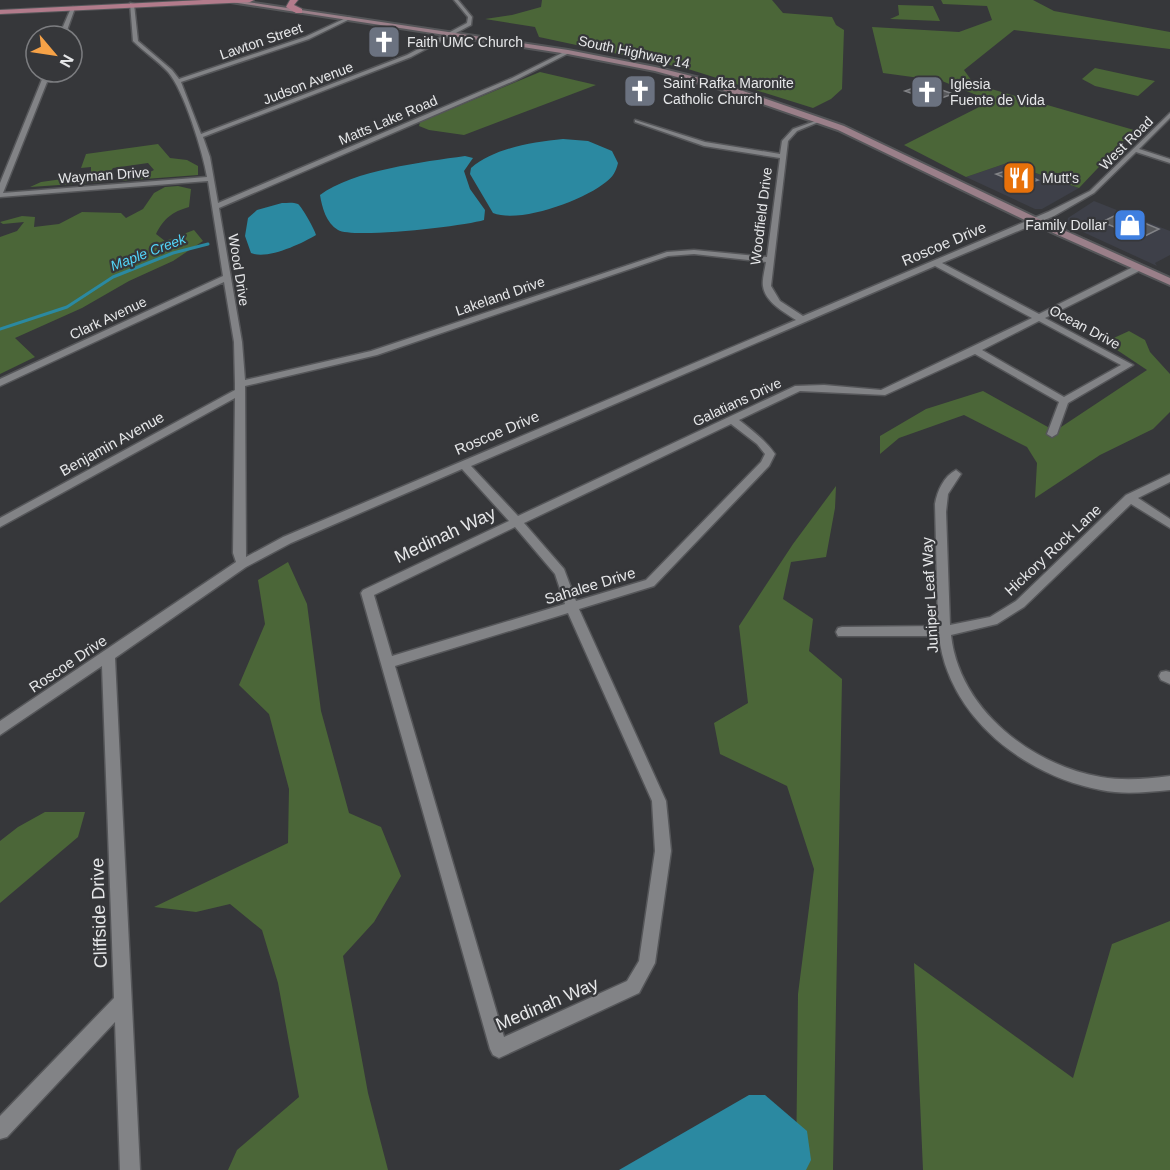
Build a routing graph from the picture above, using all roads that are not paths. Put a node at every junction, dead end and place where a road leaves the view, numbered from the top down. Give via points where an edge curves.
1 (199, 0) edge
2 (223, 0) edge
3 (242, 0) edge
4 (250, 0) edge
5 (294, 0) edge
6 (456, 0) edge
7 (174, 1) edge
8 (132, 4) junction
9 (273, 7) junction
10 (73, 8) junction
11 (299, 11) junction
12 (0, 12) edge
13 (350, 18) junction
14 (67, 24) edge
15 (454, 33) junction
16 (568, 52) junction
17 (178, 81) junction
18 (43, 84) edge
19 (1170, 115) edge
20 (819, 120) junction
21 (637, 121) dead end
22 (201, 136) junction
23 (1135, 150) junction
24 (782, 156) junction
25 (1170, 161) edge
26 (209, 179) junction
27 (0, 194) edge
28 (215, 207) junction
29 (1035, 221) junction
30 (769, 260) junction
31 (936, 264) junction
32 (1138, 268) junction
33 (228, 277) junction
34 (1170, 282) edge
35 (1038, 317) junction
36 (803, 320) junction
37 (975, 350) junction
38 (0, 383) edge
39 (239, 388) junction
40 (1064, 401) junction
41 (731, 419) junction
42 (1052, 434) dead end
43 (463, 464) junction
44 (956, 474) dead end
45 (1170, 478) edge
46 (1130, 498) junction
47 (517, 522) junction
48 (0, 523) edge
49 (1170, 524) edge
50 (242, 564) junction
51 (572, 608) junction
52 (945, 631) junction
53 (842, 632) dead end
54 (108, 655) junction
55 (387, 663) junction
56 (0, 729) edge
57 (1170, 783) edge
58 (122, 1002) junction
59 (0, 1130) edge
60 (130, 1170) edge

1 - 7 main road
2 - 3 main road
2 - 7 main road
2 - 9 main road, South Highway 14
3 - 4 main road
3 - 9 main road, South Highway 14
5 - 11 main road via 289,5
6 - 15 street via 470,17 469,24
7 - 8 main road
8 - 10 main road
8 - 17 street, Wood Drive via 136,41
9 - 11 main road, South Highway 14
10 - 12 main road
10 - 14 street
11 - 13 main road, South Highway 14
13 - 15 main road, South Highway 14
13 - 17 street, Lawton Street via 307,38
15 - 16 main road, South Highway 14
15 - 22 street, Judson Avenue via 409,56
16 - 20 main road, South Highway 14 via 694,79
16 - 28 street, Matts Lake Road via 514,79
17 - 22 street, Wood Drive
18 - 27 street
19 - 23 street, West Road
20 - 24 street, Woodfield Drive via 790,134
20 - 29 main road, South Highway 14
21 - 24 street via 704,144
22 - 26 street, Wood Drive
23 - 25 street
23 - 29 street, West Road via 1092,192
24 - 30 street, Woodfield Drive
26 - 27 street, Wayman Drive
26 - 28 street, Wood Drive
28 - 33 street, Wood Drive
29 - 31 street, Roscoe Drive
29 - 32 main road, South Highway 14
30 - 36 street, Woodfield Drive via 769,293 779,305
30 - 39 street, Lakeland Drive via 694,252 667,254 374,353
31 - 35 street, Ocean Drive
31 - 36 street, Roscoe Drive
32 - 34 main road, South Highway 14
32 - 35 street, Galatians Drive
33 - 38 street, Clark Avenue
33 - 39 street, Wood Drive
35 - 37 street, Galatians Drive
35 - 40 street, Ocean Drive via 1128,365
36 - 43 street, Roscoe Drive
37 - 40 street
37 - 41 street, Galatians Drive via 882,393 798,388
39 - 48 street, Benjamin Avenue
39 - 50 street, Wood Drive
40 - 42 street
41 - 47 street, Galatians Drive
41 - 51 street, Sahalee Drive via 770,454 765,464 650,583
43 - 47 street, Medinah Way
43 - 50 street, Roscoe Drive via 318,525
44 - 52 street, Juniper Leaf Way via 942,496
45 - 46 street, Hickory Rock Lane
46 - 49 street
46 - 52 street, Hickory Rock Lane via 1020,604 993,621
47 - 51 street, Medinah Way via 560,572
47 - 55 street, Medinah Way via 367,593
50 - 54 street, Roscoe Drive
51 - 55 street, Sahalee Drive
51 - 55 street, Medinah Way via 659,801 663,851 652,935 647,963 633,987 499,1049
52 - 53 street, Hickory Rock Lane
52 - 57 street, Juniper Leaf Way via 950,659 966,699 986,723 1019,751 1041,764 1090,781 1125,786
54 - 56 street, Roscoe Drive
54 - 58 street, Cliffside Drive
58 - 59 street
58 - 60 street, Cliffside Drive

